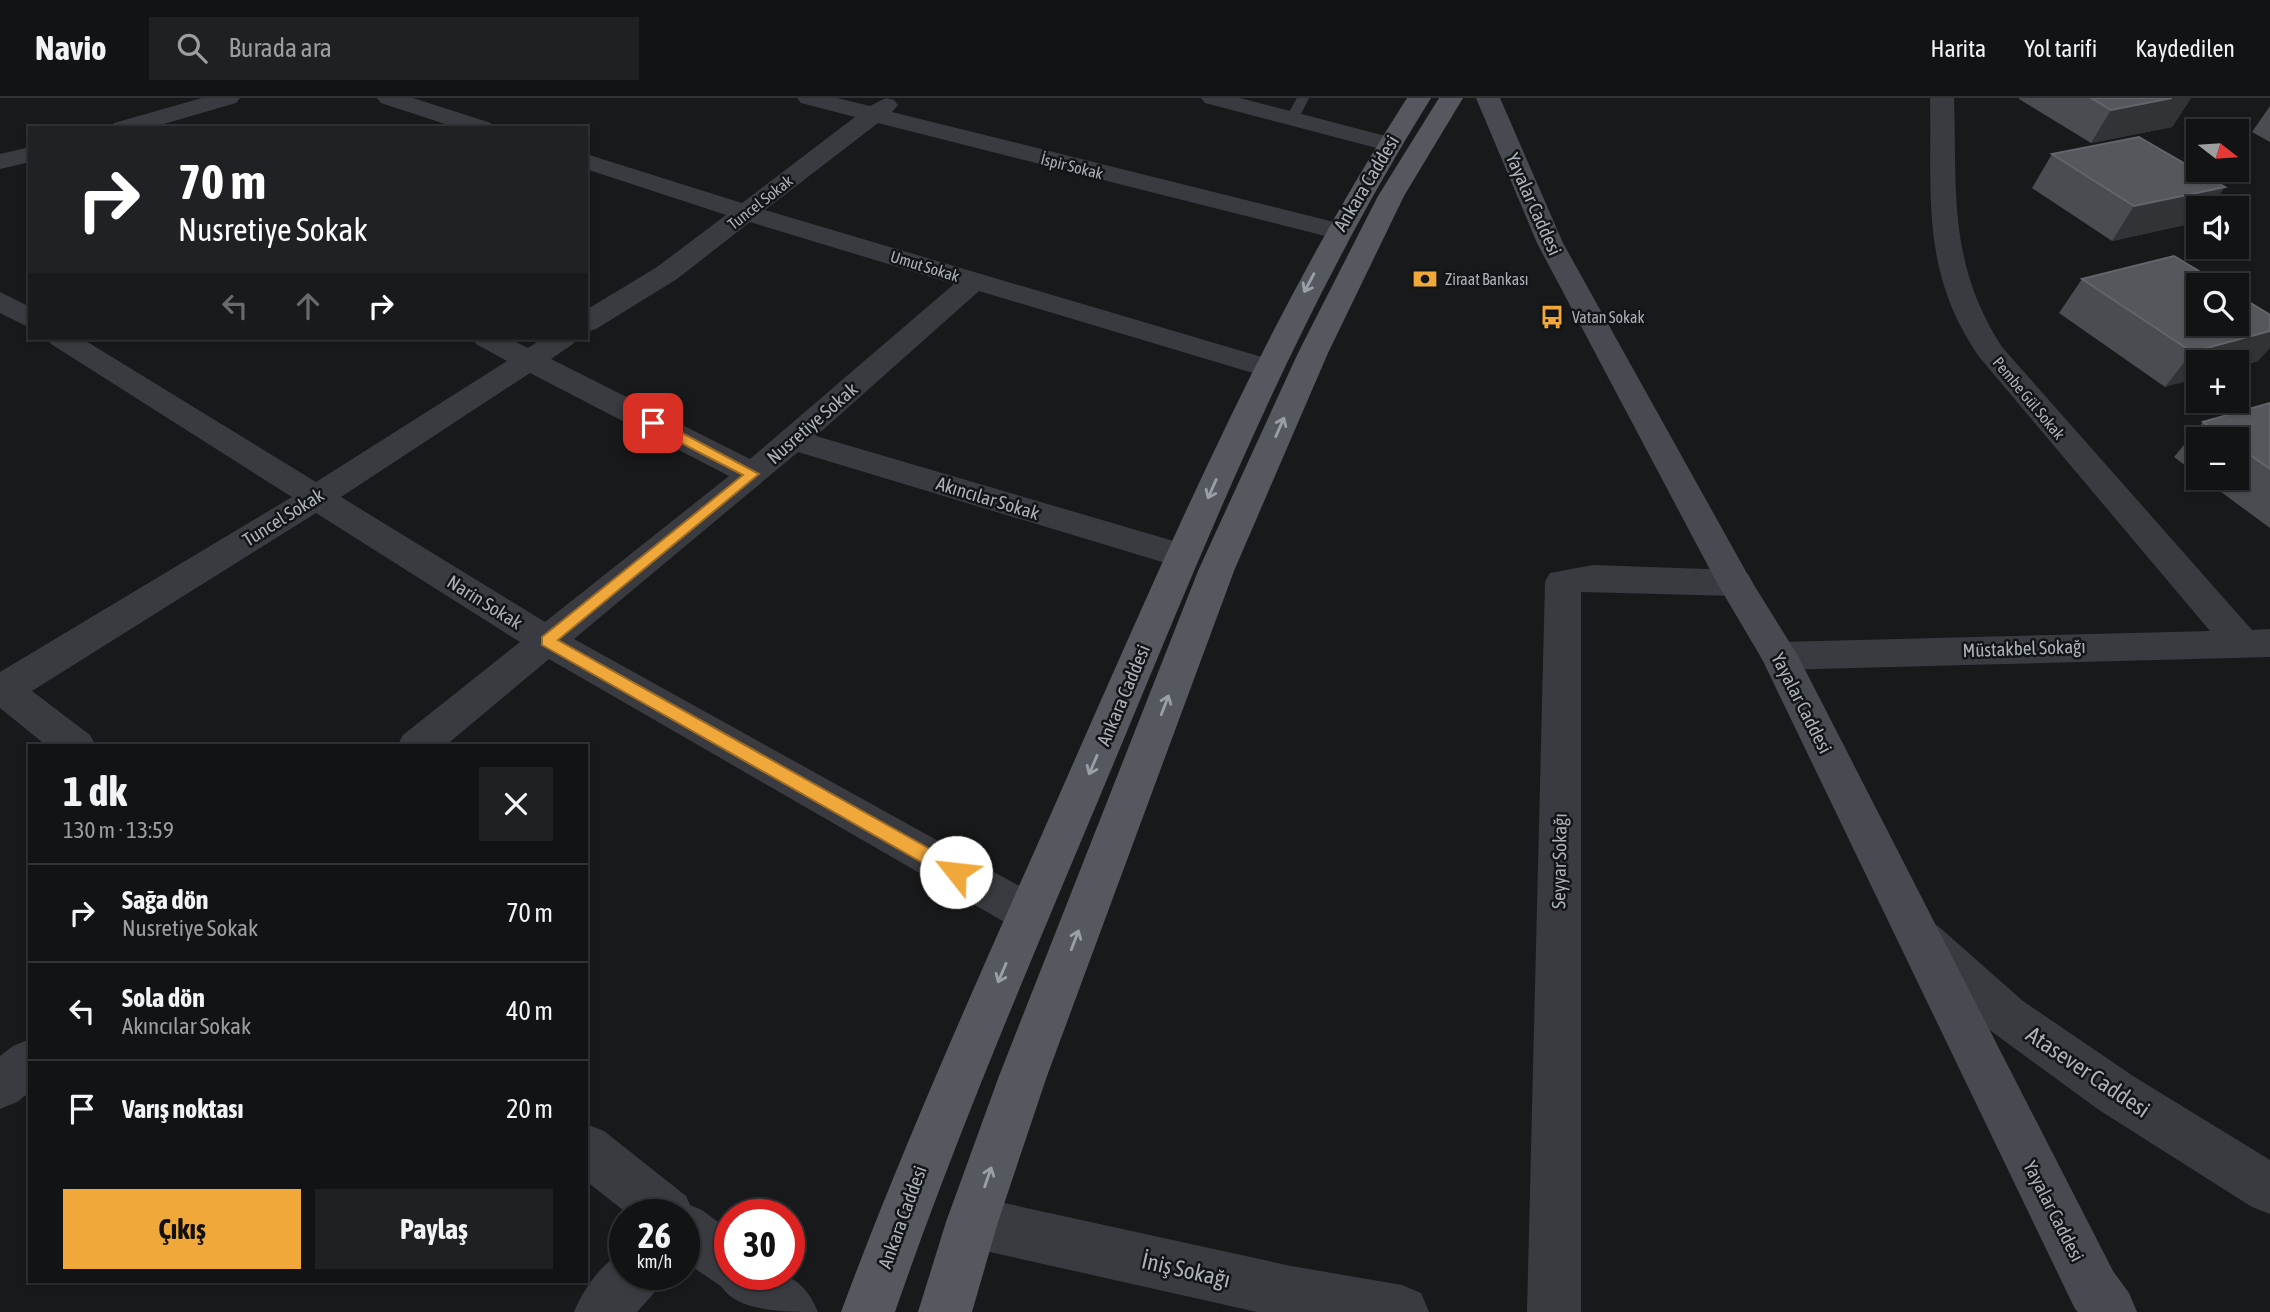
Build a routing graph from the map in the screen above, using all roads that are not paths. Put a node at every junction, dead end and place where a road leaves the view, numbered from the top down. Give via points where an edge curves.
1 (228, 98) edge
2 (389, 98) edge
3 (809, 98) edge
4 (896, 98) edge
5 (1213, 98) edge
6 (1419, 98) edge
7 (1451, 98) edge
8 (1488, 98) edge
9 (1942, 98) edge
10 (1298, 108) edge
11 (872, 116) junction
12 (130, 126) edge
13 (476, 126) edge
14 (1388, 144) junction
15 (28, 155) edge
16 (0, 162) edge
17 (588, 162) edge
18 (747, 213) junction
19 (1337, 231) junction
20 (974, 281) junction
21 (0, 301) edge
22 (28, 318) edge
23 (588, 322) edge
24 (64, 340) edge
25 (490, 340) edge
26 (560, 340) edge
27 (528, 360) junction
28 (1264, 367) junction
29 (793, 439) junction
30 (752, 474) junction
31 (317, 497) junction
32 (1182, 555) junction
33 (1735, 583) junction
34 (547, 641) junction
35 (2256, 643) edge
36 (1779, 656) junction
37 (1, 690) edge
38 (73, 744) edge
39 (419, 744) edge
40 (1028, 913) junction
41 (1919, 937) junction
42 (28, 1064) edge
43 (0, 1086) edge
44 (588, 1151) edge
45 (2270, 1189) edge
46 (649, 1199) edge
47 (972, 1222) junction
48 (700, 1241) edge
49 (714, 1251) edge
50 (621, 1290) edge
51 (763, 1290) edge
52 (1292, 1303) edge
53 (601, 1312) edge
54 (791, 1312) edge
55 (868, 1312) edge
56 (945, 1312) edge
57 (1402, 1312) edge
58 (1554, 1312) edge
59 (2110, 1312) edge

1 - 12 street
2 - 13 street
3 - 11 street, İspir Sokak
4 - 11 street, Tuncel Sokak
5 - 10 street
6 - 14 main road, Ankara Caddesi
47 -> 7 main road, Ankara Caddesi via 1216,571 1325,329 1391,196
8 - 33 street, Yayalar Caddesi via 1550,243
9 - 35 street, Pembe Gül Sokak via 1944,212 1949,261 1961,302 1990,352
10 - 14 street
11 - 18 street, Tuncel Sokak
11 - 19 street, İspir Sokak
14 - 19 main road, Ankara Caddesi
15 - 16 street
17 - 18 street, Umut Sokak
18 - 20 street, Umut Sokak
18 - 23 street, Tuncel Sokak via 667,273
19 -> 28 main road, Ankara Caddesi
20 - 28 street, Umut Sokak
20 - 29 street, Nusretiye Sokak
21 - 22 street
24 - 31 street, Narin Sokak
25 - 27 street
26 - 27 street, Tuncel Sokak
27 - 30 street
27 - 31 street, Tuncel Sokak
28 -> 32 main road, Ankara Caddesi
29 - 30 street, Nusretiye Sokak
29 - 32 street, Akıncılar Sokak
30 - 34 street, Nusretiye Sokak
31 - 34 street, Narin Sokak
31 - 37 street, Tuncel Sokak
32 -> 40 main road, Ankara Caddesi
33 - 36 street, Yayalar Caddesi
33 - 58 street, Seyyar Sokağı via 1593,578 1563,582
34 - 39 street, Nusretiye Sokak
34 - 40 street, Narin Sokak
35 - 36 street, Müstakbel Sokağı
36 - 41 street, Yayalar Caddesi
37 - 38 street
40 -> 55 main road, Ankara Caddesi via 920,1168
41 - 45 street, Atasever Caddesi via 2007,1016 2116,1093
41 - 59 street, Yayalar Caddesi via 2094,1290
42 - 43 street
44 - 46 street
47 - 52 street, İniş Sokağı
47 - 56 main road, Ankara Caddesi
48 - 49 street
50 - 53 street
51 - 54 street
52 - 57 street, İniş Sokağı

